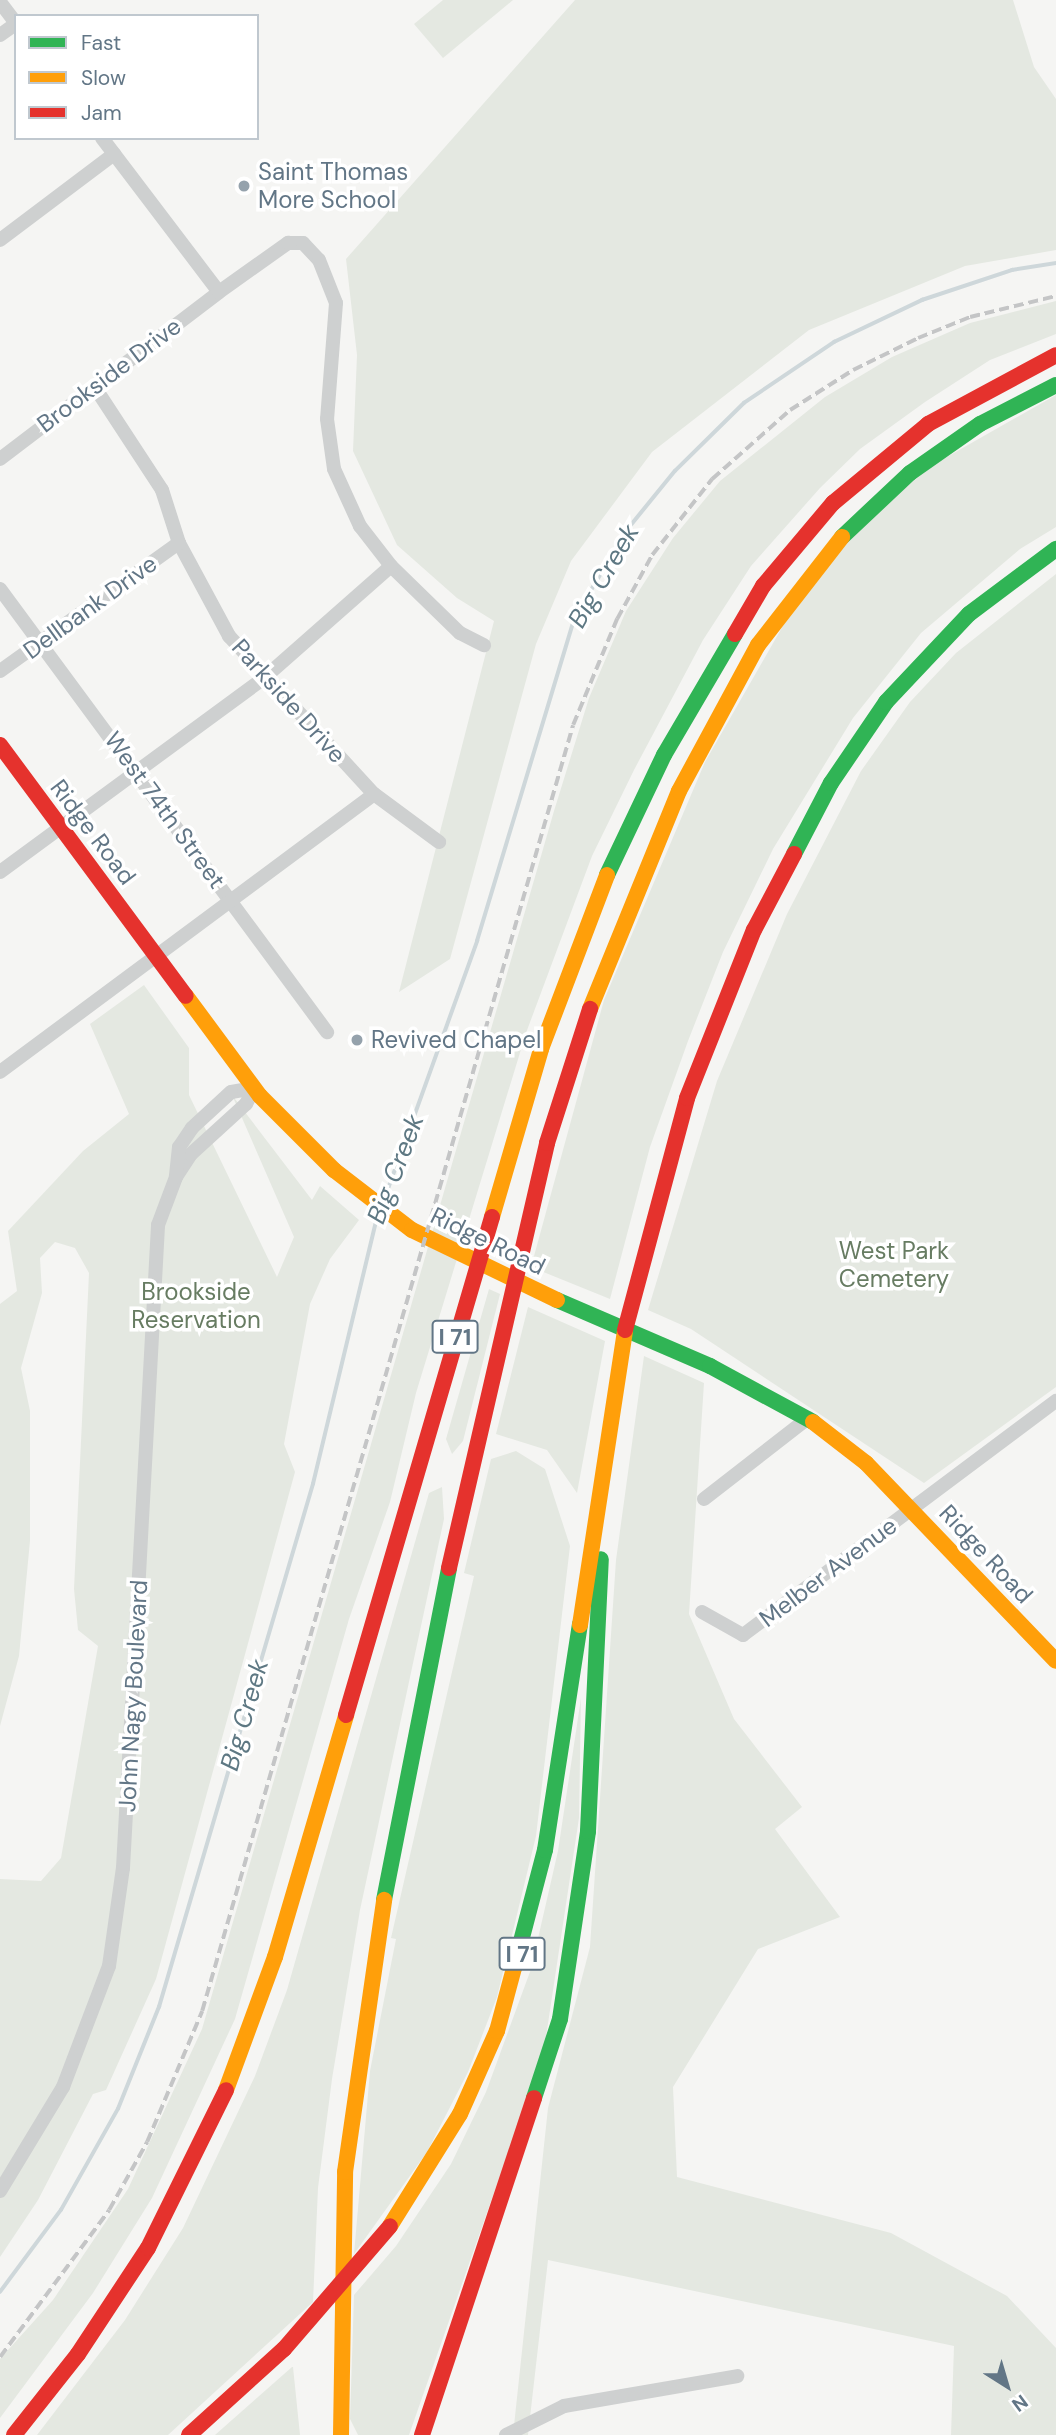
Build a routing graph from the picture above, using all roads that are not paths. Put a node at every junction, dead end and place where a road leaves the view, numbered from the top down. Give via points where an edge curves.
1 (0, 2) edge
2 (14, 20) edge
3 (104, 140) edge
4 (114, 154) junction
5 (0, 240) edge
6 (219, 292) junction
7 (1056, 355) edge
8 (1056, 385) edge
9 (94, 386) junction
10 (0, 459) edge
11 (179, 543) junction
12 (1056, 549) edge
13 (391, 566) junction
14 (0, 589) edge
15 (40, 642) junction
16 (484, 645) dead end
17 (0, 671) edge
18 (264, 678) junction
19 (0, 745) edge
20 (137, 771) junction
21 (374, 794) junction
22 (61, 826) junction
23 (439, 842) dead end
24 (0, 872) edge
25 (232, 901) junction
26 (157, 956) junction
27 (327, 1032) dead end
28 (0, 1072) edge
29 (254, 1088) junction
30 (617, 1367) junction
31 (1056, 1401) edge
32 (808, 1418) junction
33 (704, 1499) dead end
34 (912, 1509) junction
35 (702, 1612) dead end
36 (1056, 1661) edge
37 (0, 2191) edge
38 (737, 2376) dead end
39 (14, 2435) edge
40 (189, 2435) edge
41 (341, 2435) edge
42 (422, 2435) edge
43 (506, 2435) edge

1 - 2 street
3 - 4 street
4 - 5 street
4 - 6 street
6 - 9 street, Brookside Drive
6 - 13 street, Brookside Drive via 288,243 303,243 319,260 336,303 327,419 334,469 360,526
7 - 39 main road, I 71 via 928,424 833,503 756,596 664,755 607,875 541,1049 275,1957 237,2068 148,2248 78,2354
8 - 41 main road via 980,425 910,473 811,569 758,645 710,732 616,932 547,1143 461,1504 379,1928 345,2172 338,2361
9 - 10 street, Brookside Drive
9 - 11 street, Parkside Drive via 162,490
11 - 15 street, Dellbank Drive
11 - 18 street, Parkside Drive via 229,636
12 - 30 main road, I 71 via 969,614 909,675 850,753 781,874 687,1098 645,1238
13 - 16 street, Brookside Drive via 460,633
13 - 18 street
14 - 15 street, West 74th Street
15 - 17 street, Dellbank Drive
15 - 20 street, West 74th Street
18 - 20 street
18 - 21 street, Parkside Drive
19 - 22 main road, Ridge Road
20 - 22 street
20 - 25 street, West 74th Street
21 - 23 street, Parkside Drive
21 - 25 street
22 - 24 street
22 - 26 main road, Ridge Road
25 - 26 street
25 - 27 street, West 74th Street
26 - 28 street
26 - 29 main road, Ridge Road
29 - 32 main road, Ridge Road via 334,1170 412,1230 461,1258 690,1357
29 - 37 street, John Nagy Boulevard via 246,1104 222,1121 176,1177 158,1226 124,1855 109,1966 63,2087
30 - 40 main road, I 71 via 547,1839 522,1954 497,2031 455,2123 390,2226 284,2349
30 - 42 main road via 587,1831 573,1945 545,2072
31 - 34 street, Melber Avenue
32 - 33 street
32 - 34 main road, Ridge Road via 866,1463
34 - 35 street, Melber Avenue via 743,1635
34 - 36 main road, Ridge Road
38 - 43 street via 564,2406

